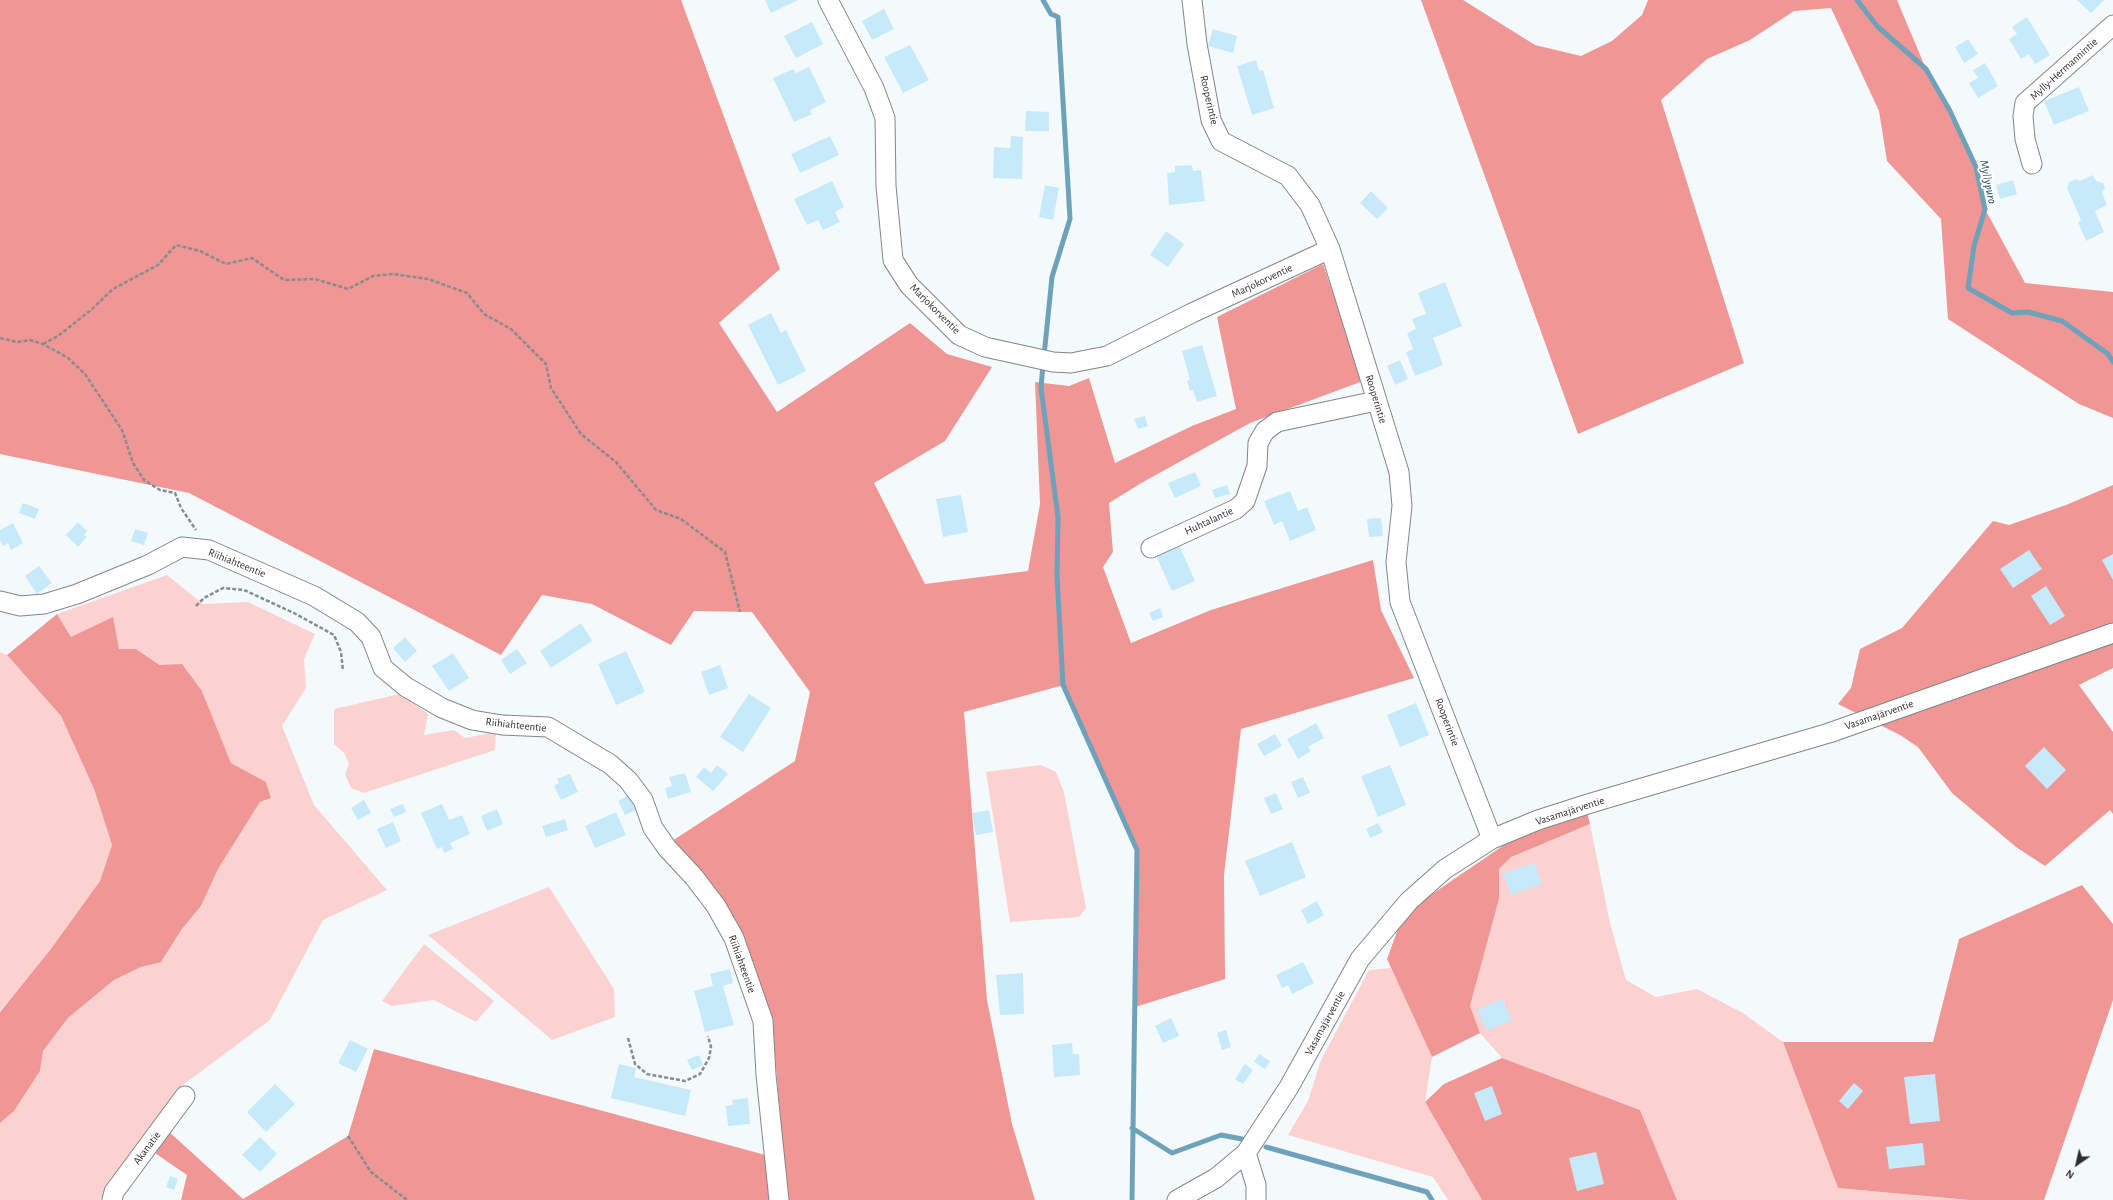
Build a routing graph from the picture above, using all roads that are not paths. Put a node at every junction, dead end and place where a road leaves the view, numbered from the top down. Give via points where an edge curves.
1 (828, 0) edge
2 (1192, 0) edge
3 (2113, 25) edge
4 (2032, 164) dead end
5 (1330, 249) junction
6 (1376, 401) junction
7 (1151, 548) dead end
8 (0, 601) edge
9 (2113, 633) edge
10 (1492, 839) junction
11 (185, 1096) dead end
12 (1246, 1153) junction
13 (112, 1200) edge
14 (779, 1200) edge
15 (1177, 1200) edge
16 (1256, 1200) edge

1 - 5 street, Marjokorventie via 874,88 885,118 886,186 893,260 909,285 959,335 986,347 1071,364 1107,356
2 - 5 street, Rooperintie via 1197,44 1212,120 1221,141 1288,176 1310,205
3 - 4 street, Mylly-Hermannintie via 2025,103 2025,139
5 - 6 street, Rooperintie
6 - 7 street, Huhtalantie via 1277,422 1265,431 1258,443 1257,466 1245,501 1236,509
6 - 10 street, Rooperintie via 1399,472 1402,506 1396,562 1400,602
8 - 14 street, Riihiahteentie via 20,606 44,604 77,594 182,547 209,550 314,596 356,622 371,637 383,668 406,688 442,708 472,720 502,725 548,727 610,764 628,780 643,800 653,828 716,906 734,938 763,1021
9 - 10 street, Vasamajärventie via 1829,733 1576,808
10 - 12 street, Vasamajärventie via 1445,869 1409,900 1360,959 1289,1087
11 - 13 street, Akanatie via 114,1192
12 - 15 street, Vasamajärventie via 1216,1178
12 - 16 street via 1256,1185

